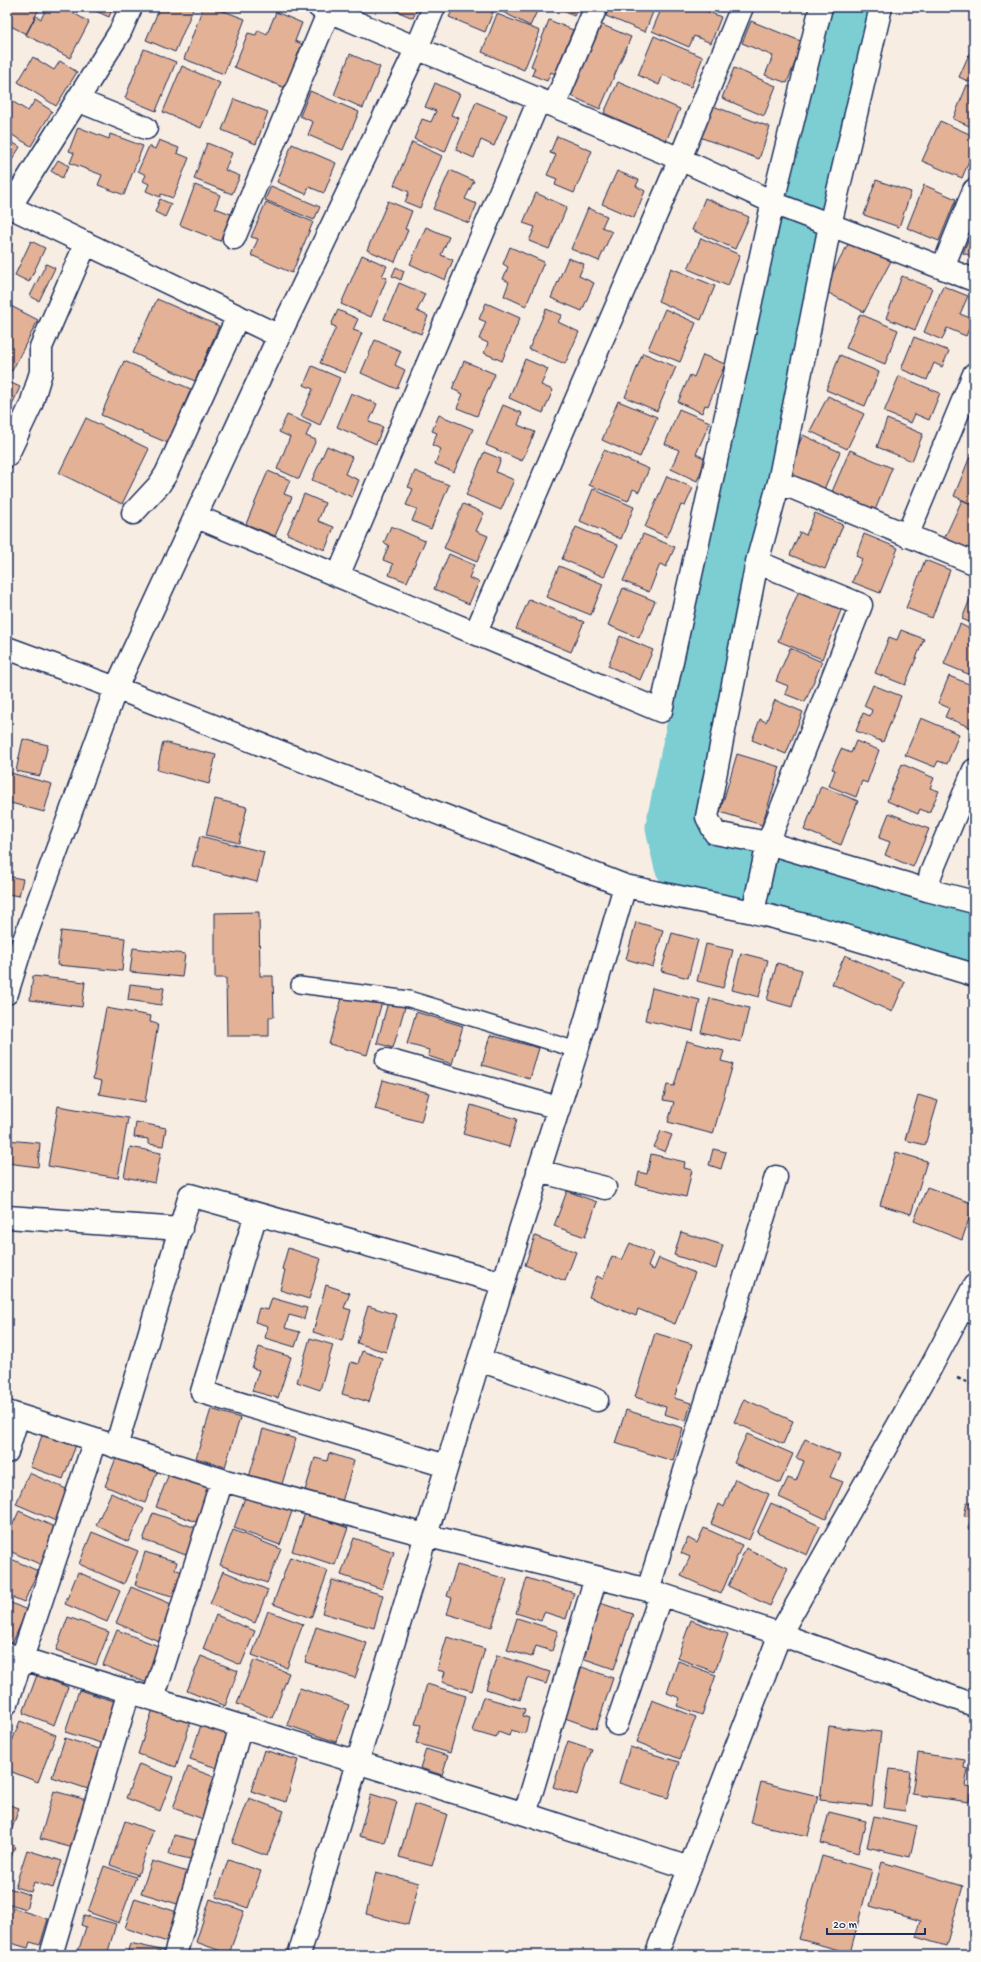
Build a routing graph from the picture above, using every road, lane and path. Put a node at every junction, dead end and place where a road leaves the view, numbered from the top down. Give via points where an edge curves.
1 (131, 7) edge
2 (434, 7) edge
3 (596, 7) edge
4 (742, 7) edge
5 (821, 7) edge
6 (881, 7) edge
7 (324, 9) edge
8 (417, 48) junction
9 (77, 100) junction
10 (547, 103) junction
11 (146, 128) dead end
12 (680, 159) junction
13 (974, 190) edge
14 (777, 203) junction
15 (9, 206) edge
16 (825, 223) junction
17 (234, 238) dead end
18 (86, 243) junction
19 (943, 267) junction
20 (974, 280) edge
21 (238, 316) junction
22 (278, 336) junction
23 (974, 374) edge
24 (7, 456) edge
25 (780, 482) junction
26 (133, 513) dead end
27 (195, 516) junction
28 (907, 536) junction
29 (757, 562) junction
30 (974, 563) edge
31 (338, 576) junction
32 (476, 632) junction
33 (7, 648) edge
34 (116, 688) junction
35 (974, 770) edge
36 (768, 843) junction
37 (625, 886) junction
38 (927, 890) junction
39 (974, 902) edge
40 (754, 904) junction
41 (974, 975) edge
42 (299, 985) dead end
43 (7, 994) edge
44 (577, 1050) junction
45 (387, 1060) dead end
46 (559, 1108) junction
47 (538, 1171) junction
48 (776, 1177) dead end
49 (605, 1188) dead end
50 (256, 1214) junction
51 (7, 1217) edge
52 (181, 1229) junction
53 (503, 1283) junction
54 (974, 1286) edge
55 (479, 1360) junction
56 (597, 1400) dead end
57 (12, 1414) edge
58 (95, 1440) junction
59 (116, 1447) junction
60 (7, 1452) edge
61 (446, 1466) junction
62 (222, 1480) junction
63 (425, 1535) junction
64 (596, 1577) junction
65 (655, 1592) junction
66 (780, 1634) junction
67 (14, 1656) edge
68 (129, 1691) junction
69 (153, 1699) junction
70 (7, 1703) edge
71 (974, 1705) edge
72 (618, 1724) dead end
73 (241, 1726) junction
74 (358, 1762) junction
75 (525, 1814) junction
76 (689, 1868) junction
77 (52, 1955) edge
78 (175, 1955) edge
79 (299, 1955) edge
80 (656, 1955) edge

1 - 9 street via 120,32
2 - 8 street
3 - 10 street
4 - 12 street
5 - 14 street
6 - 16 street
7 - 8 street
7 - 17 street
8 - 10 street
8 - 22 street
9 - 11 street
9 - 15 street
10 - 12 street
10 - 31 street
12 - 14 street
12 - 32 street
13 - 19 street
14 - 16 street
14 - 32 street via 661,711
15 - 18 street
16 - 19 street
16 - 25 street
18 - 21 street
18 - 24 street via 41,347 41,372 32,405
19 - 20 street
21 - 22 street
21 - 26 street via 166,474
22 - 27 street
23 - 28 street
25 - 28 street
25 - 29 street
27 - 31 street
27 - 34 street
28 - 30 street
29 - 36 street via 707,816 715,833
29 - 36 street via 861,605
31 - 32 street
33 - 34 street
34 - 37 street
34 - 43 street via 20,951
35 - 38 street via 931,873
36 - 38 street
36 - 40 street
37 - 40 street
37 - 44 street
38 - 39 street
40 - 41 street via 832,932
42 - 44 lane via 409,999
44 - 46 street
45 - 46 street
46 - 47 street
47 - 49 street
47 - 53 street
48 - 65 street
50 - 52 street via 190,1195
50 - 53 street
50 - 61 street via 202,1392
51 - 52 street
52 - 59 street
53 - 55 street
54 - 66 street
55 - 56 street
55 - 61 street
57 - 58 street
57 - 60 street
58 - 59 street
58 - 67 street
59 - 62 street
61 - 63 street
62 - 63 street
62 - 69 street
63 - 64 street
63 - 74 street
64 - 65 street
64 - 75 street
65 - 66 street
65 - 72 street
66 - 71 street
66 - 76 street
67 - 68 street
67 - 70 street
68 - 69 street
68 - 77 street
69 - 73 street
73 - 74 street
73 - 78 street
74 - 75 street
74 - 79 street
75 - 76 street
76 - 80 street

